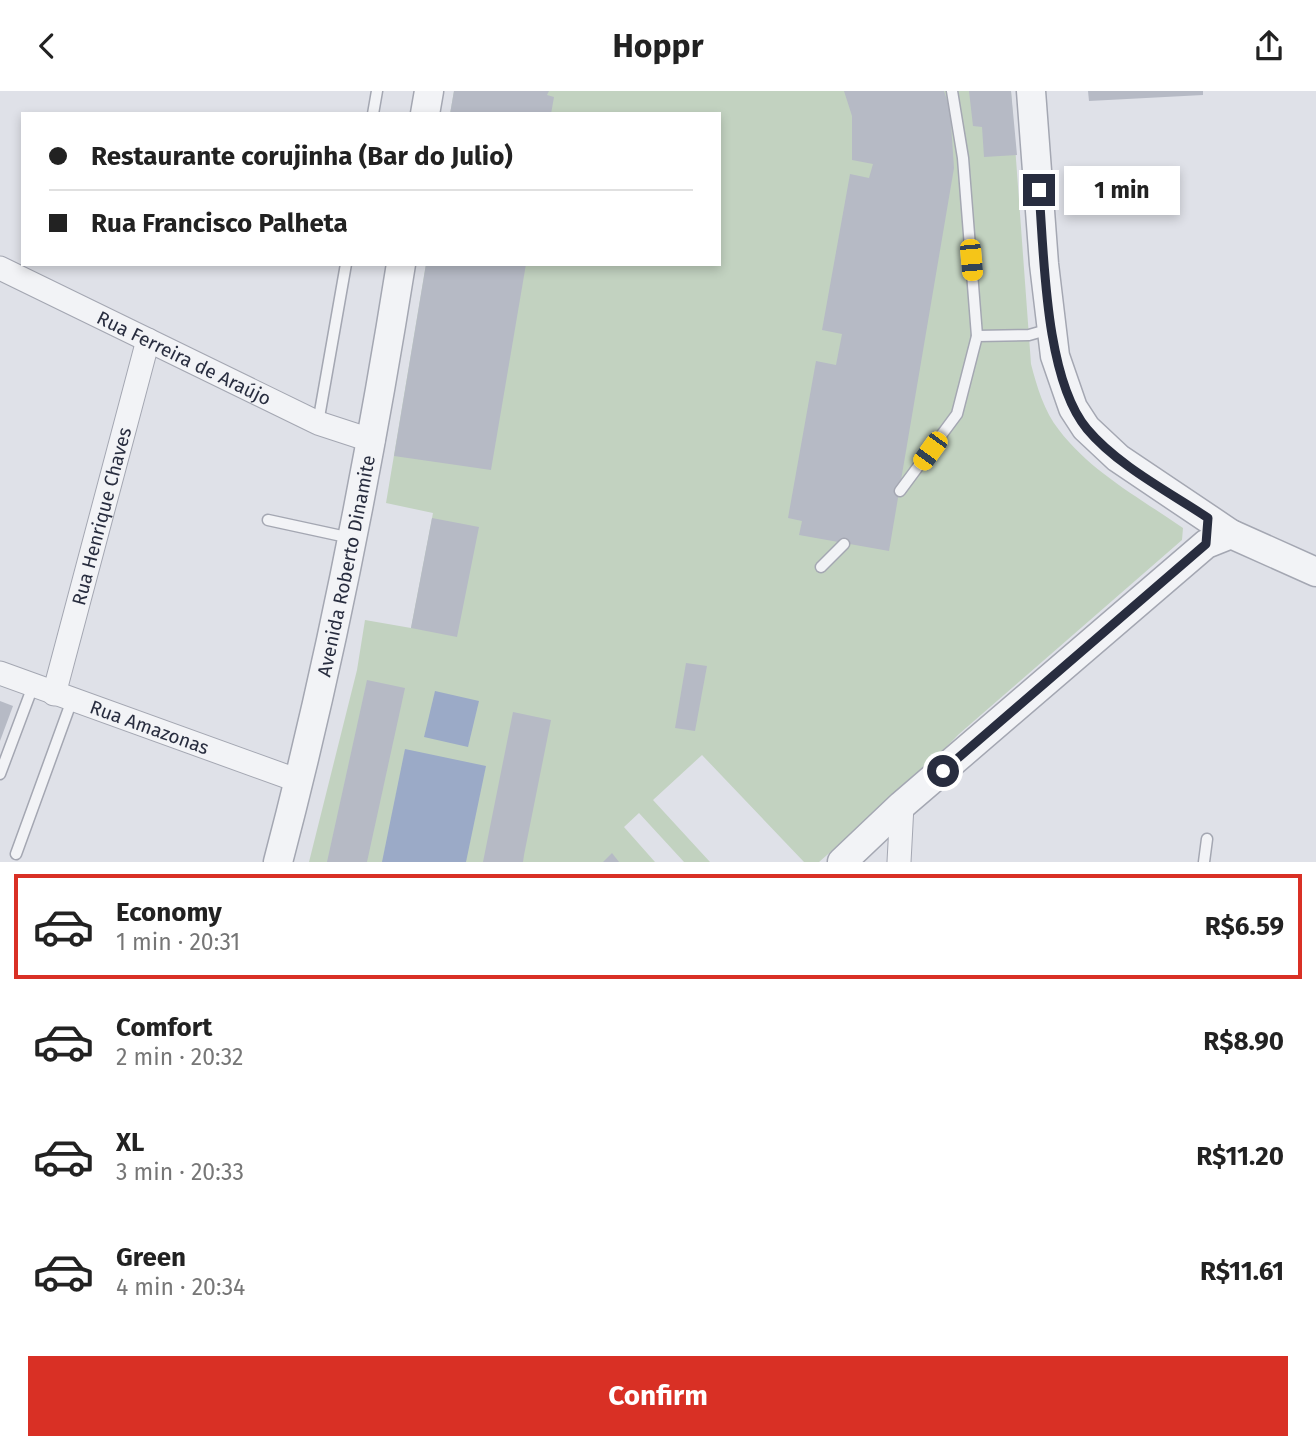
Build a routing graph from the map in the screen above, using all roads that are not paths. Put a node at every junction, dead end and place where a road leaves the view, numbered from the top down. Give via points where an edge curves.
1 (377, 91) edge
2 (429, 91) edge
3 (951, 91) edge
4 (1031, 91) edge
5 (373, 112) edge
6 (425, 112) edge
7 (346, 266) edge
8 (401, 266) edge
9 (0, 268) edge
10 (1052, 329) junction
11 (977, 336) junction
12 (148, 341) junction
13 (318, 423) junction
14 (373, 441) junction
15 (900, 491) dead end
16 (268, 520) dead end
17 (1215, 532) junction
18 (351, 538) junction
19 (844, 544) dead end
20 (821, 567) dead end
21 (1316, 572) edge
22 (0, 673) edge
23 (53, 693) junction
24 (0, 774) edge
25 (299, 781) junction
26 (902, 806) junction
27 (1207, 839) dead end
28 (16, 854) dead end
29 (278, 862) edge
30 (842, 862) edge
31 (899, 862) edge
32 (1204, 862) edge

1 - 5 lane
2 - 6 street
3 - 11 lane via 963,157
4 - 10 street
7 - 13 lane
8 - 14 street, Avenida Roberto Dinamite
9 - 12 street, Rua Ferreira de Araújo
10 - 11 lane via 1030,335
10 - 17 street via 1065,388 1086,428
11 - 15 lane via 957,414
12 - 13 street, Rua Ferreira de Araújo
12 - 23 street, Rua Henrique Chaves
13 - 14 street, Rua Ferreira de Araújo
14 - 18 street, Avenida Roberto Dinamite
16 - 18 lane
17 - 21 street
17 - 26 street
18 - 25 street, Avenida Roberto Dinamite
19 - 20 lane
22 - 23 street, Rua Amazonas
23 - 24 lane
23 - 25 street, Rua Amazonas
23 - 28 lane
25 - 29 street, Avenida Roberto Dinamite
26 - 30 street
26 - 31 street
27 - 32 lane

